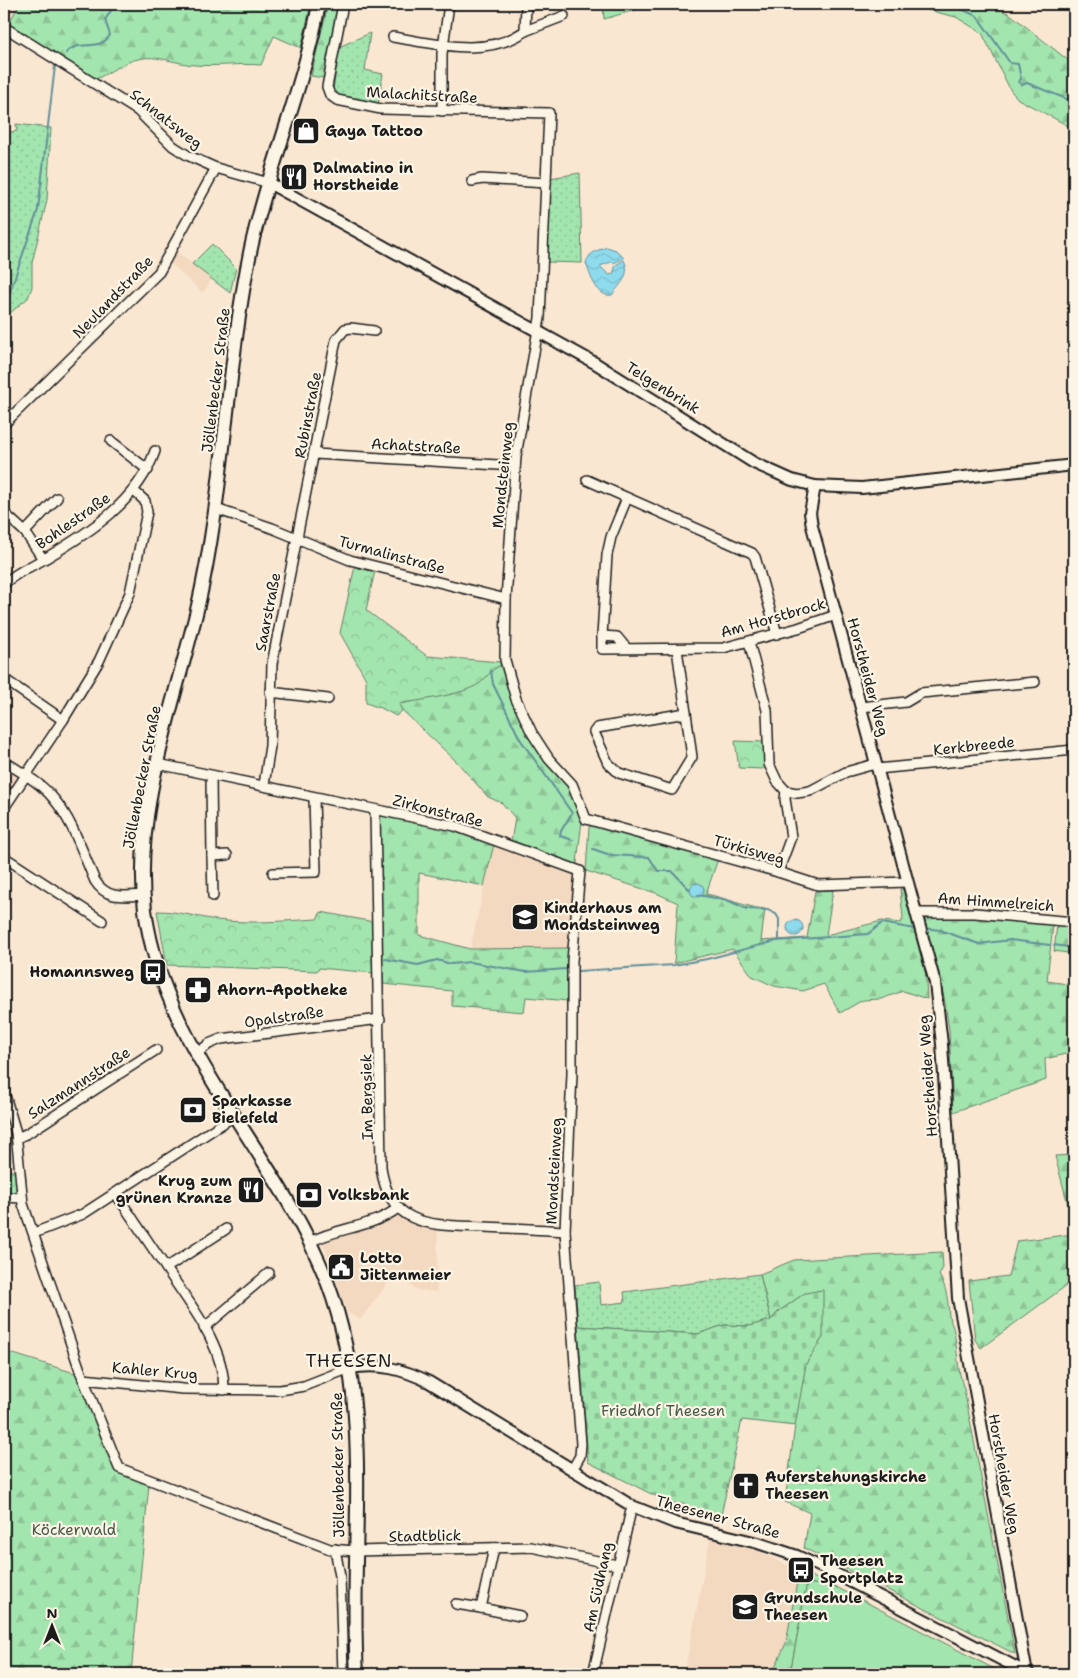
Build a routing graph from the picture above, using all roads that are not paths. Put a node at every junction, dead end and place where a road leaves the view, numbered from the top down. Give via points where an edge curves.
1 (320, 4) edge
2 (343, 4) edge
3 (449, 4) edge
4 (526, 4) edge
5 (564, 16) dead end
6 (4, 27) edge
7 (525, 31) junction
8 (393, 37) dead end
9 (442, 45) junction
10 (442, 111) junction
11 (549, 113) joint
12 (216, 168) junction
13 (472, 181) dead end
14 (269, 183) junction
15 (546, 183) junction
16 (374, 331) dead end
17 (538, 331) junction
18 (4, 424) edge
19 (111, 441) dead end
20 (155, 451) dead end
21 (314, 454) junction
22 (1074, 465) edge
23 (515, 466) junction
24 (148, 470) junction
25 (588, 480) dead end
26 (815, 486) junction
27 (134, 491) junction
28 (57, 498) dead end
29 (628, 498) junction
30 (216, 509) junction
31 (4, 513) edge
32 (25, 532) junction
33 (297, 538) junction
34 (43, 559) junction
35 (4, 584) edge
36 (506, 598) junction
37 (836, 615) junction
38 (777, 634) junction
39 (748, 642) junction
40 (677, 649) junction
41 (4, 679) edge
42 (1036, 682) dead end
43 (270, 692) junction
44 (328, 699) dead end
45 (861, 707) junction
46 (686, 713) junction
47 (63, 720) junction
48 (1074, 750) edge
49 (4, 761) edge
50 (158, 764) junction
51 (876, 767) junction
52 (26, 776) junction
53 (211, 777) junction
54 (264, 785) junction
55 (786, 791) junction
56 (314, 797) junction
57 (4, 808) edge
58 (375, 810) junction
59 (586, 819) joint
60 (212, 856) junction
61 (227, 856) dead end
62 (4, 857) edge
63 (580, 872) joint
64 (778, 872) junction
65 (274, 873) dead end
66 (907, 882) junction
67 (144, 895) junction
68 (212, 896) dead end
69 (916, 913) junction
70 (102, 921) dead end
71 (1074, 922) edge
72 (380, 1019) junction
73 (156, 1050) dead end
74 (196, 1054) junction
75 (4, 1092) edge
76 (234, 1116) junction
77 (16, 1138) junction
78 (116, 1194) junction
79 (4, 1197) edge
80 (22, 1198) junction
81 (398, 1208) junction
82 (226, 1229) dead end
83 (565, 1231) junction
84 (34, 1233) junction
85 (310, 1242) junction
86 (166, 1268) junction
87 (269, 1273) dead end
88 (204, 1328) junction
89 (350, 1368) junction
90 (83, 1379) junction
91 (224, 1390) junction
92 (572, 1470) junction
93 (632, 1506) junction
94 (494, 1548) junction
95 (335, 1549) junction
96 (356, 1551) junction
97 (617, 1565) junction
98 (456, 1604) dead end
99 (481, 1608) junction
100 (520, 1616) dead end
101 (343, 1674) edge
102 (357, 1674) edge
103 (593, 1674) edge
104 (1028, 1674) edge

1 - 14 main road, Jöllenbecker Straße via 303,76
2 - 10 street, Malachitstraße via 327,83 330,95 365,108
3 - 9 street
4 - 7 street
5 - 7 street
6 - 12 street, Schnatsweg via 138,111 173,146
7 - 9 street via 497,44 474,47
8 - 9 street
9 - 10 street
10 - 11 street, Malachitstraße
11 - 15 street, Mondsteinweg
12 - 14 street, Schnatsweg
12 - 18 street, Neulandstraße via 159,272
13 - 15 street
14 - 17 street, Telgenbrink
14 - 30 main road, Jöllenbecker Straße via 252,244 241,309
15 - 17 street, Mondsteinweg
16 - 21 street, Rubinstraße via 351,328 338,336
17 - 23 street, Mondsteinweg
17 - 26 street, Telgenbrink via 754,463 792,480
19 - 24 street
20 - 24 street, Bohlestraße
21 - 23 street, Achatstraße
21 - 33 street, Rubinstraße
22 - 26 street, Telgenbrink via 862,488
23 - 36 street, Mondsteinweg
24 - 27 street, Bohlestraße
25 - 29 street
26 - 37 street, Horstheider Weg via 810,518
27 - 34 street, Bohlestraße via 78,537
27 - 47 street via 147,506 133,585 90,677
28 - 32 street
29 - 38 street via 752,554
29 - 40 street, Am Horstbrock via 607,555 602,636 617,638 627,649
30 - 33 street, Turmalinstraße
30 - 50 main road, Jöllenbecker Straße via 197,610
31 - 32 street
32 - 34 street
33 - 36 street, Turmalinstraße via 369,566
33 - 43 street, Saarstraße via 281,614
34 - 35 street, Bohlestraße
36 - 59 street, Mondsteinweg via 505,664 516,699 534,738 572,784
37 - 38 street, Am Horstbrock
37 - 45 street, Horstheider Weg
38 - 39 street, Am Horstbrock
39 - 40 street, Am Horstbrock via 715,649
39 - 55 street via 768,710 769,764
40 - 46 street
41 - 47 street
42 - 45 street via 921,693 906,702
43 - 44 street
43 - 54 street, Saarstraße via 270,746
45 - 51 street, Horstheider Weg
46 - 46 street via 692,757 672,790 619,773 608,763 594,732 597,728
47 - 52 street
48 - 51 street, Kerkbreede
49 - 52 street
50 - 53 street, Zirkonstraße
50 - 67 main road, Jöllenbecker Straße via 143,852
51 - 55 street, Kerkbreede via 841,774 810,791
51 - 66 street, Horstheider Weg
52 - 57 street
52 - 67 street via 58,804 102,890 116,896
53 - 54 street, Zirkonstraße
53 - 60 street
54 - 56 street, Zirkonstraße
55 - 64 street via 784,799 791,837
56 - 58 street, Zirkonstraße
56 - 65 street via 316,872
58 - 63 street, Zirkonstraße via 455,826
58 - 72 street, Im Bergsiek
59 - 64 street, Türkisweg
60 - 61 street
60 - 68 street
62 - 70 street
63 - 83 street, Mondsteinweg via 572,961 572,1074
64 - 66 street, Türkisweg via 830,886
66 - 69 street, Horstheider Weg
67 - 74 main road, Jöllenbecker Straße via 158,964 173,1006
69 - 71 street, Am Himmelreich via 975,913
69 - 104 street, Horstheider Weg via 935,983 938,1007 958,1298
72 - 74 street, Opalstraße via 221,1039
72 - 81 street, Im Bergsiek via 381,1167 386,1188
73 - 77 street, Salzmannstraße
74 - 76 main road, Jöllenbecker Straße
75 - 77 street
76 - 78 street
76 - 85 main road, Jöllenbecker Straße
77 - 80 street
78 - 84 street via 84,1214
78 - 86 street, Kahler Krug
79 - 80 street
80 - 84 street
81 - 83 street via 431,1224
81 - 85 street via 374,1222
82 - 86 street
83 - 92 street, Mondsteinweg via 581,1444 580,1456
84 - 90 street
85 - 89 main road, Jöllenbecker Straße via 331,1292
86 - 88 street, Kahler Krug
87 - 88 street
88 - 91 street, Kahler Krug via 222,1367
89 - 91 street, Kahler Krug via 294,1389
89 - 92 street, Theesener Straße via 388,1366 420,1377
89 - 96 main road, Jöllenbecker Straße via 356,1456
90 - 91 street, Kahler Krug
90 - 95 street via 119,1468
92 - 93 street, Theesener Straße
93 - 97 street, Am Südhang
93 - 104 street, Theesener Straße via 675,1523 758,1543 801,1558
94 - 96 street, Stadtblick
94 - 97 street, Stadtblick via 531,1548
94 - 99 street
95 - 96 street
95 - 101 street via 340,1576
96 - 102 main road, Jöllenbecker Straße
97 - 103 street, Am Südhang
98 - 99 street
99 - 100 street

